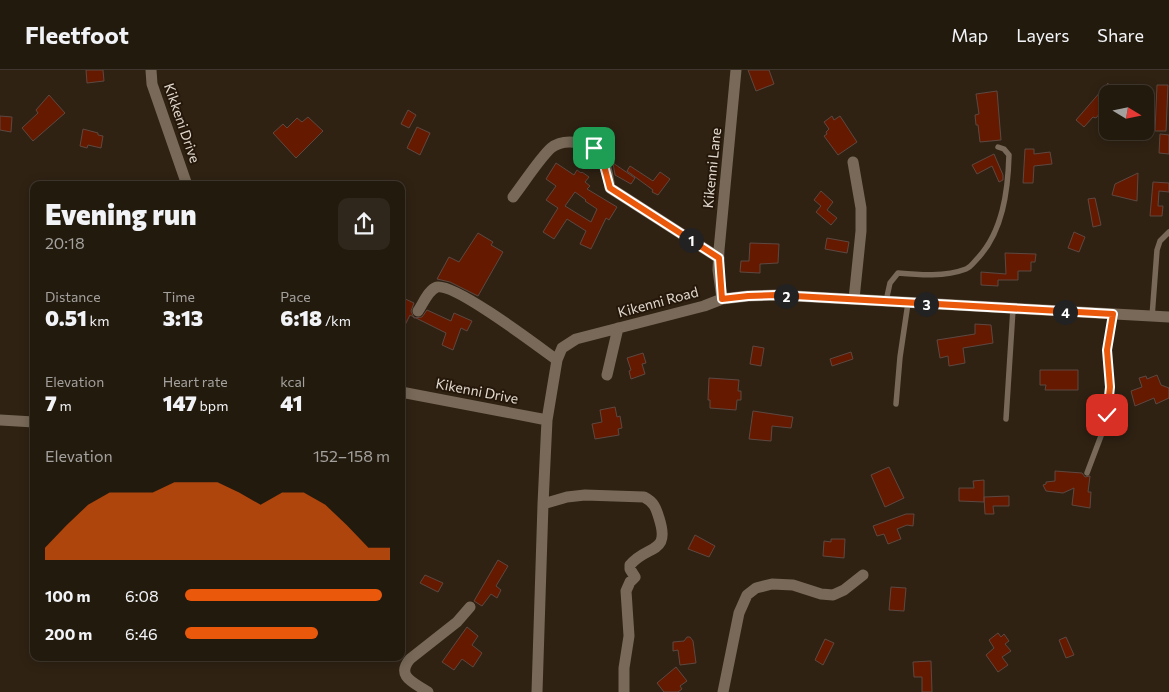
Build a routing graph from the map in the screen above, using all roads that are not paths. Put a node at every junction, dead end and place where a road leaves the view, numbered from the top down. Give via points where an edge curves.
1 (151, 70) edge
2 (736, 70) edge
3 (998, 147) dead end
4 (853, 162) dead end
5 (186, 181) edge
6 (513, 197) dead end
7 (1169, 232) edge
8 (719, 258) junction
9 (722, 299) junction
10 (854, 299) junction
11 (886, 301) junction
12 (908, 303) junction
13 (1013, 309) junction
14 (418, 311) dead end
15 (1113, 314) junction
16 (1152, 316) junction
17 (1169, 317) edge
18 (618, 328) junction
19 (557, 360) junction
20 (607, 375) dead end
21 (405, 393) edge
22 (896, 404) dead end
23 (1006, 419) dead end
24 (0, 420) edge
25 (547, 420) junction
26 (30, 422) edge
27 (1087, 473) dead end
28 (543, 504) junction
29 (863, 575) dead end
30 (470, 606) dead end
31 (428, 692) edge
32 (537, 692) edge
33 (624, 692) edge
34 (723, 692) edge

1 - 5 street, Kikkeni Drive via 152,84
2 - 8 street, Kikenni Lane
3 - 11 lane via 1009,155 1007,183 996,234 980,256 968,269 943,274 898,273 890,283
4 - 10 street via 861,208
6 - 8 street via 558,143 585,145 594,148 602,158 610,188
7 - 16 lane via 1157,250
8 - 9 street, Kikenni Lane
9 - 10 street, Kikenni Road via 777,295
9 - 18 street, Kikenni Road
10 - 11 street, Kikenni Road
11 - 12 street, Kikenni Road
12 - 13 street, Kikenni Road
12 - 22 lane
13 - 15 street, Kikenni Road
13 - 23 lane
14 - 19 street via 430,292 437,287 448,288
15 - 16 street, Kikenni Road
15 - 27 lane via 1107,350 1110,387 1107,415
16 - 17 street, Kikenni Road
18 - 19 street, Kikenni Road via 568,343
18 - 20 street
19 - 25 street, Kikenni Road
21 - 25 street, Kikenni Drive
24 - 26 street
25 - 28 street, Kikenni Road
28 - 32 street, Kikenni Road
28 - 33 street via 584,495 644,498 655,506 662,542 634,559 630,565 635,576 626,590 629,636
29 - 34 street via 833,595 792,584 772,584 756,588 747,595 739,613
30 - 31 street via 457,622 405,666 408,679

